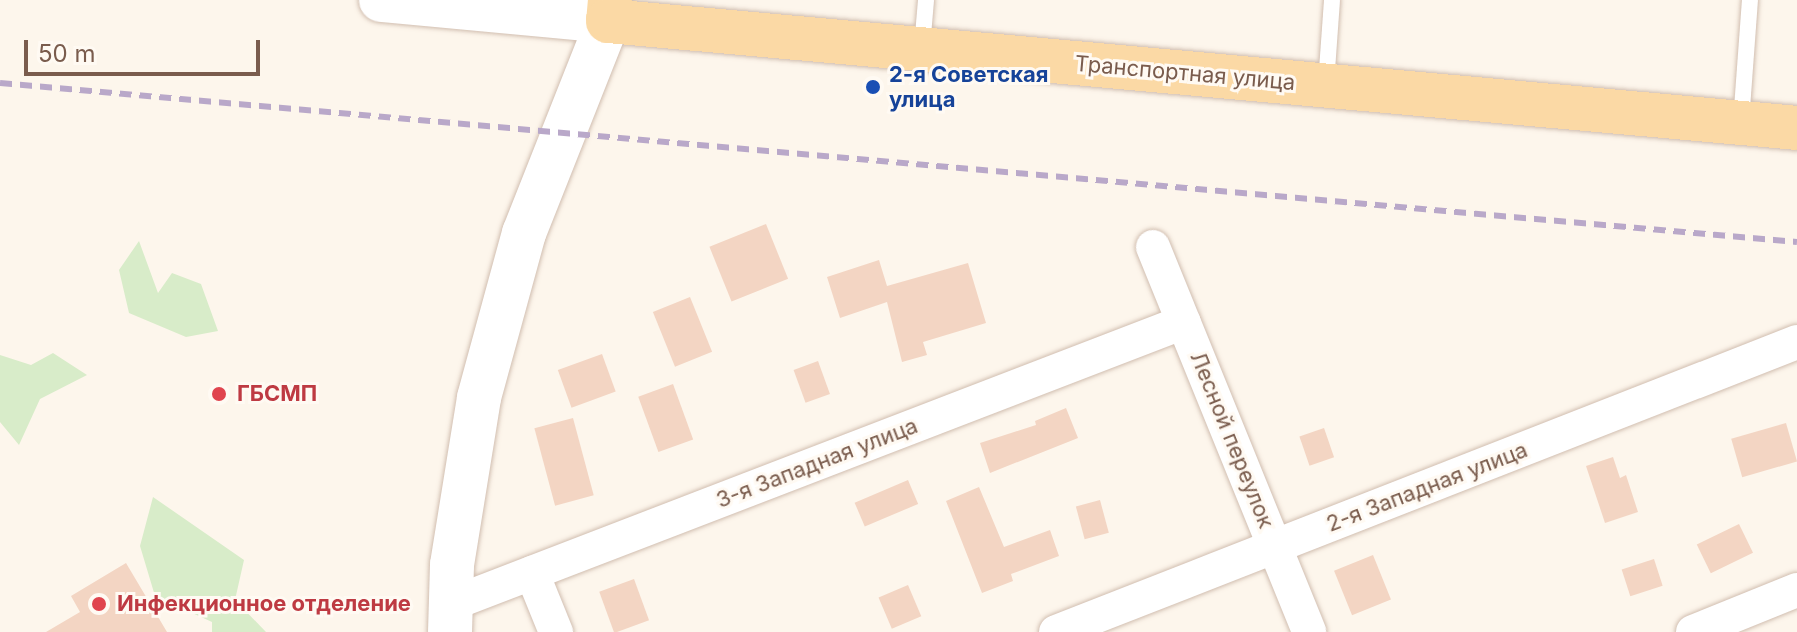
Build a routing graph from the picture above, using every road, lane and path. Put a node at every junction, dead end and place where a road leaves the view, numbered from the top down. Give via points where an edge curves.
1 (381, 0) edge
2 (926, 0) edge
3 (1332, 0) edge
4 (1750, 0) edge
5 (609, 11) edge
6 (922, 49) junction
7 (1326, 86) junction
8 (1741, 123) junction
9 (1797, 128) edge
10 (1153, 247) dead end
11 (1184, 322) junction
12 (1797, 342) edge
13 (1275, 546) junction
14 (532, 573) junction
15 (1797, 590) edge
16 (450, 618) edge
17 (556, 632) edge
18 (1056, 632) edge
19 (1309, 632) edge
20 (1693, 632) edge

1 - 5 main road, Транспортная улица
2 - 6 lane
3 - 7 lane
4 - 8 lane
5 - 6 main road, Транспортная улица
5 - 16 main road via 524,233 483,383 452,565
6 - 7 main road, Транспортная улица
7 - 8 main road, Транспортная улица
8 - 9 main road, Транспортная улица
10 - 11 street, Лесной переулок
11 - 13 street, Лесной переулок
11 - 14 street, 3-я Западная улица
12 - 13 street, 2-я Западная улица
13 - 18 street, 2-я Западная улица
13 - 19 street, Лесной переулок
14 - 16 street, 3-я Западная улица
14 - 17 street
15 - 20 street

